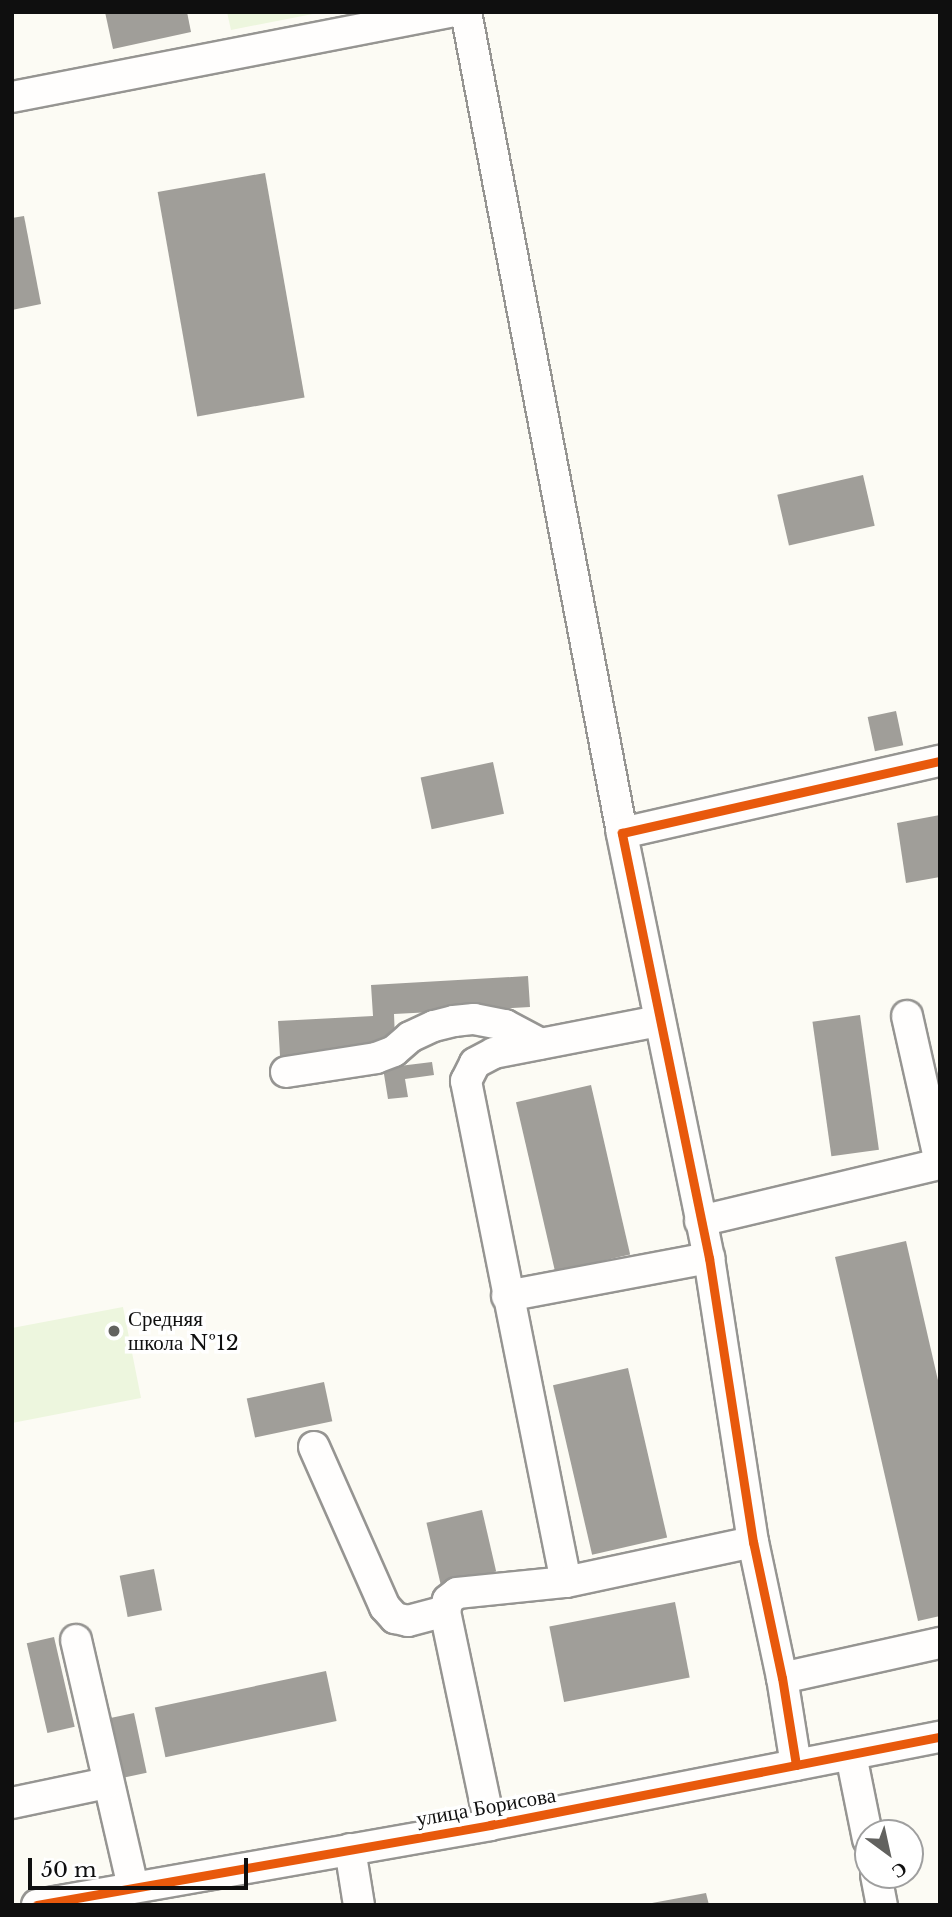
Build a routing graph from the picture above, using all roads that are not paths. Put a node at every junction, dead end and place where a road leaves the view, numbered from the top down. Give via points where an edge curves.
1 (450, 12) edge
2 (466, 12) edge
3 (12, 97) edge
4 (940, 761) edge
5 (622, 833) junction
6 (907, 1016) dead end
7 (658, 1021) junction
8 (540, 1044) junction
9 (286, 1072) dead end
10 (940, 1163) edge
11 (700, 1221) junction
12 (709, 1258) junction
13 (507, 1296) junction
14 (314, 1447) dead end
15 (753, 1542) junction
16 (566, 1582) junction
17 (444, 1611) junction
18 (76, 1640) dead end
19 (940, 1643) edge
20 (782, 1678) junction
21 (940, 1737) edge
22 (850, 1755) junction
23 (796, 1765) junction
24 (107, 1783) junction
25 (12, 1803) edge
26 (864, 1819) edge
27 (490, 1825) junction
28 (350, 1849) junction
29 (133, 1886) junction
30 (37, 1905) edge
31 (359, 1905) edge

1 - 3 street
2 - 5 street
4 - 5 street
5 - 7 street
6 - 10 street
7 - 8 street
7 - 11 street
8 - 9 street via 505,1025 474,1019 454,1021 433,1026 376,1058
8 - 13 street via 484,1056 466,1081
10 - 11 street
11 - 12 street
12 - 13 street
12 - 15 street
13 - 16 street
14 - 17 street via 385,1607 396,1618 408,1621
15 - 16 street
15 - 20 street
16 - 17 street via 457,1593
17 - 27 street
18 - 24 street
19 - 20 street
20 - 23 street
21 - 22 street, улица Борисова
22 - 23 street, улица Борисова
22 - 26 street
23 - 27 street, улица Борисова
24 - 25 street
24 - 29 street
27 - 28 street, улица Борисова
28 - 29 street, улица Борисова
28 - 31 street
29 - 30 street, улица Борисова

